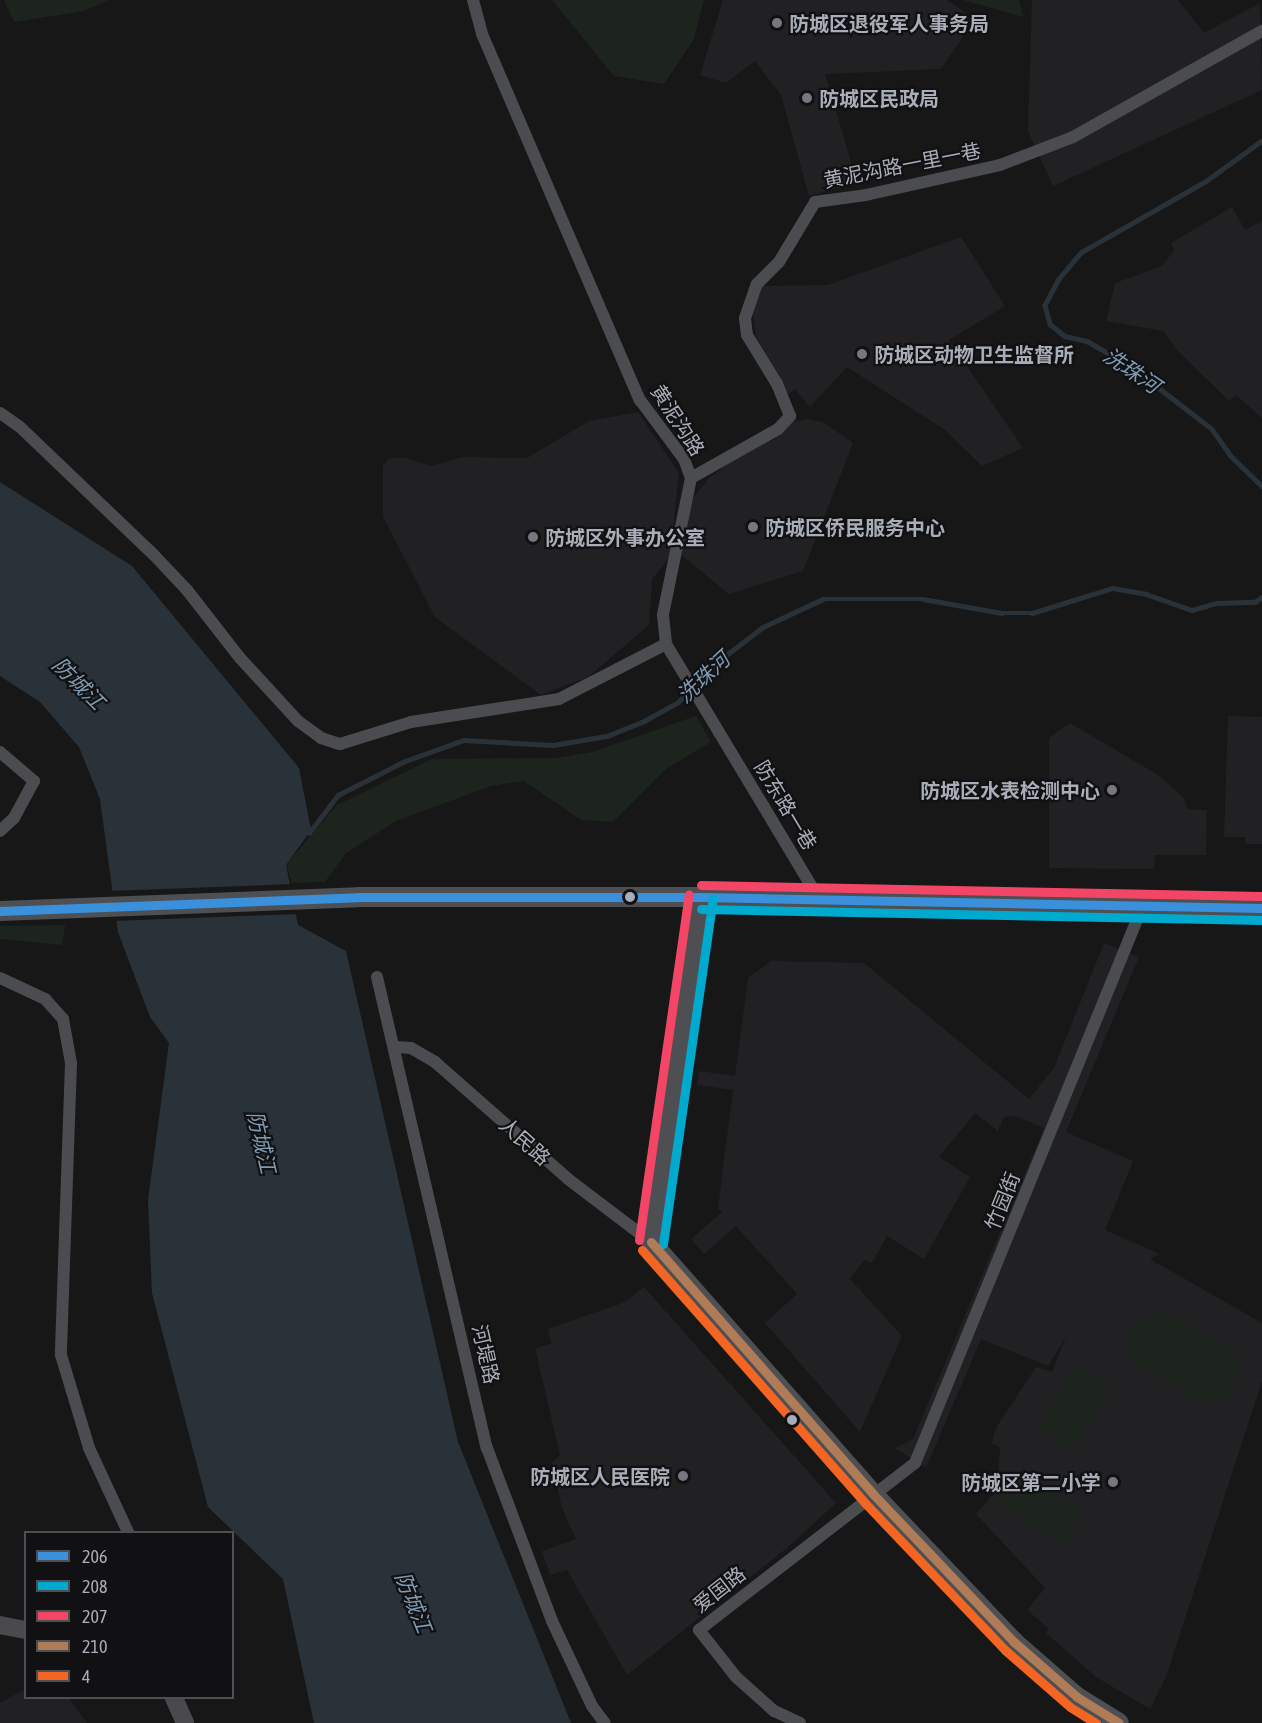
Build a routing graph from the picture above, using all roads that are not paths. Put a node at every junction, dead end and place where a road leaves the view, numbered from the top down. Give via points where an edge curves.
1 (473, 0) edge
2 (1262, 31) edge
3 (0, 413) edge
4 (691, 478) junction
5 (666, 644) junction
6 (0, 752) edge
7 (0, 831) edge
8 (701, 897) junction
9 (820, 900) junction
10 (1143, 905) junction
11 (1262, 908) edge
12 (0, 911) edge
13 (377, 977) dead end
14 (0, 978) edge
15 (396, 1047) junction
16 (651, 1242) junction
17 (874, 1495) junction
18 (127, 1531) edge
19 (0, 1625) edge
20 (24, 1630) edge
21 (174, 1699) edge
22 (185, 1723) edge
23 (605, 1723) edge
24 (800, 1723) edge
25 (1119, 1723) edge

1 - 4 street, 黄泥沟路 via 482,34 640,400 684,459
2 - 4 street, 黄泥沟路一里一巷 via 1073,137 1000,165 866,195 815,202 779,262 757,284 745,318 747,335 777,384 790,416 778,429
3 - 5 street via 20,426 153,554 240,658 298,721 321,738 340,744 411,722 559,699
4 - 5 street, 黄泥沟路 via 663,615
5 - 9 street, 防东路一巷
6 - 7 street via 34,781 14,818
8 - 9 main road
8 - 12 main road via 333,898
8 - 16 main road
9 - 10 main road
10 - 11 main road
10 - 17 street, 竹园街 via 915,1463
13 - 15 street, 河堤路
14 - 18 street via 45,999 63,1019 71,1063 61,1355 89,1448
15 - 16 street, 人民路 via 411,1048 435,1062 568,1179
15 - 23 street, 河堤路 via 487,1448 552,1621 592,1706
16 - 17 main road, 人民路
17 - 24 street, 爱国路 via 699,1630 736,1677 774,1711
17 - 25 main road, 人民路 via 1014,1642 1077,1697
19 - 20 street
21 - 22 street

